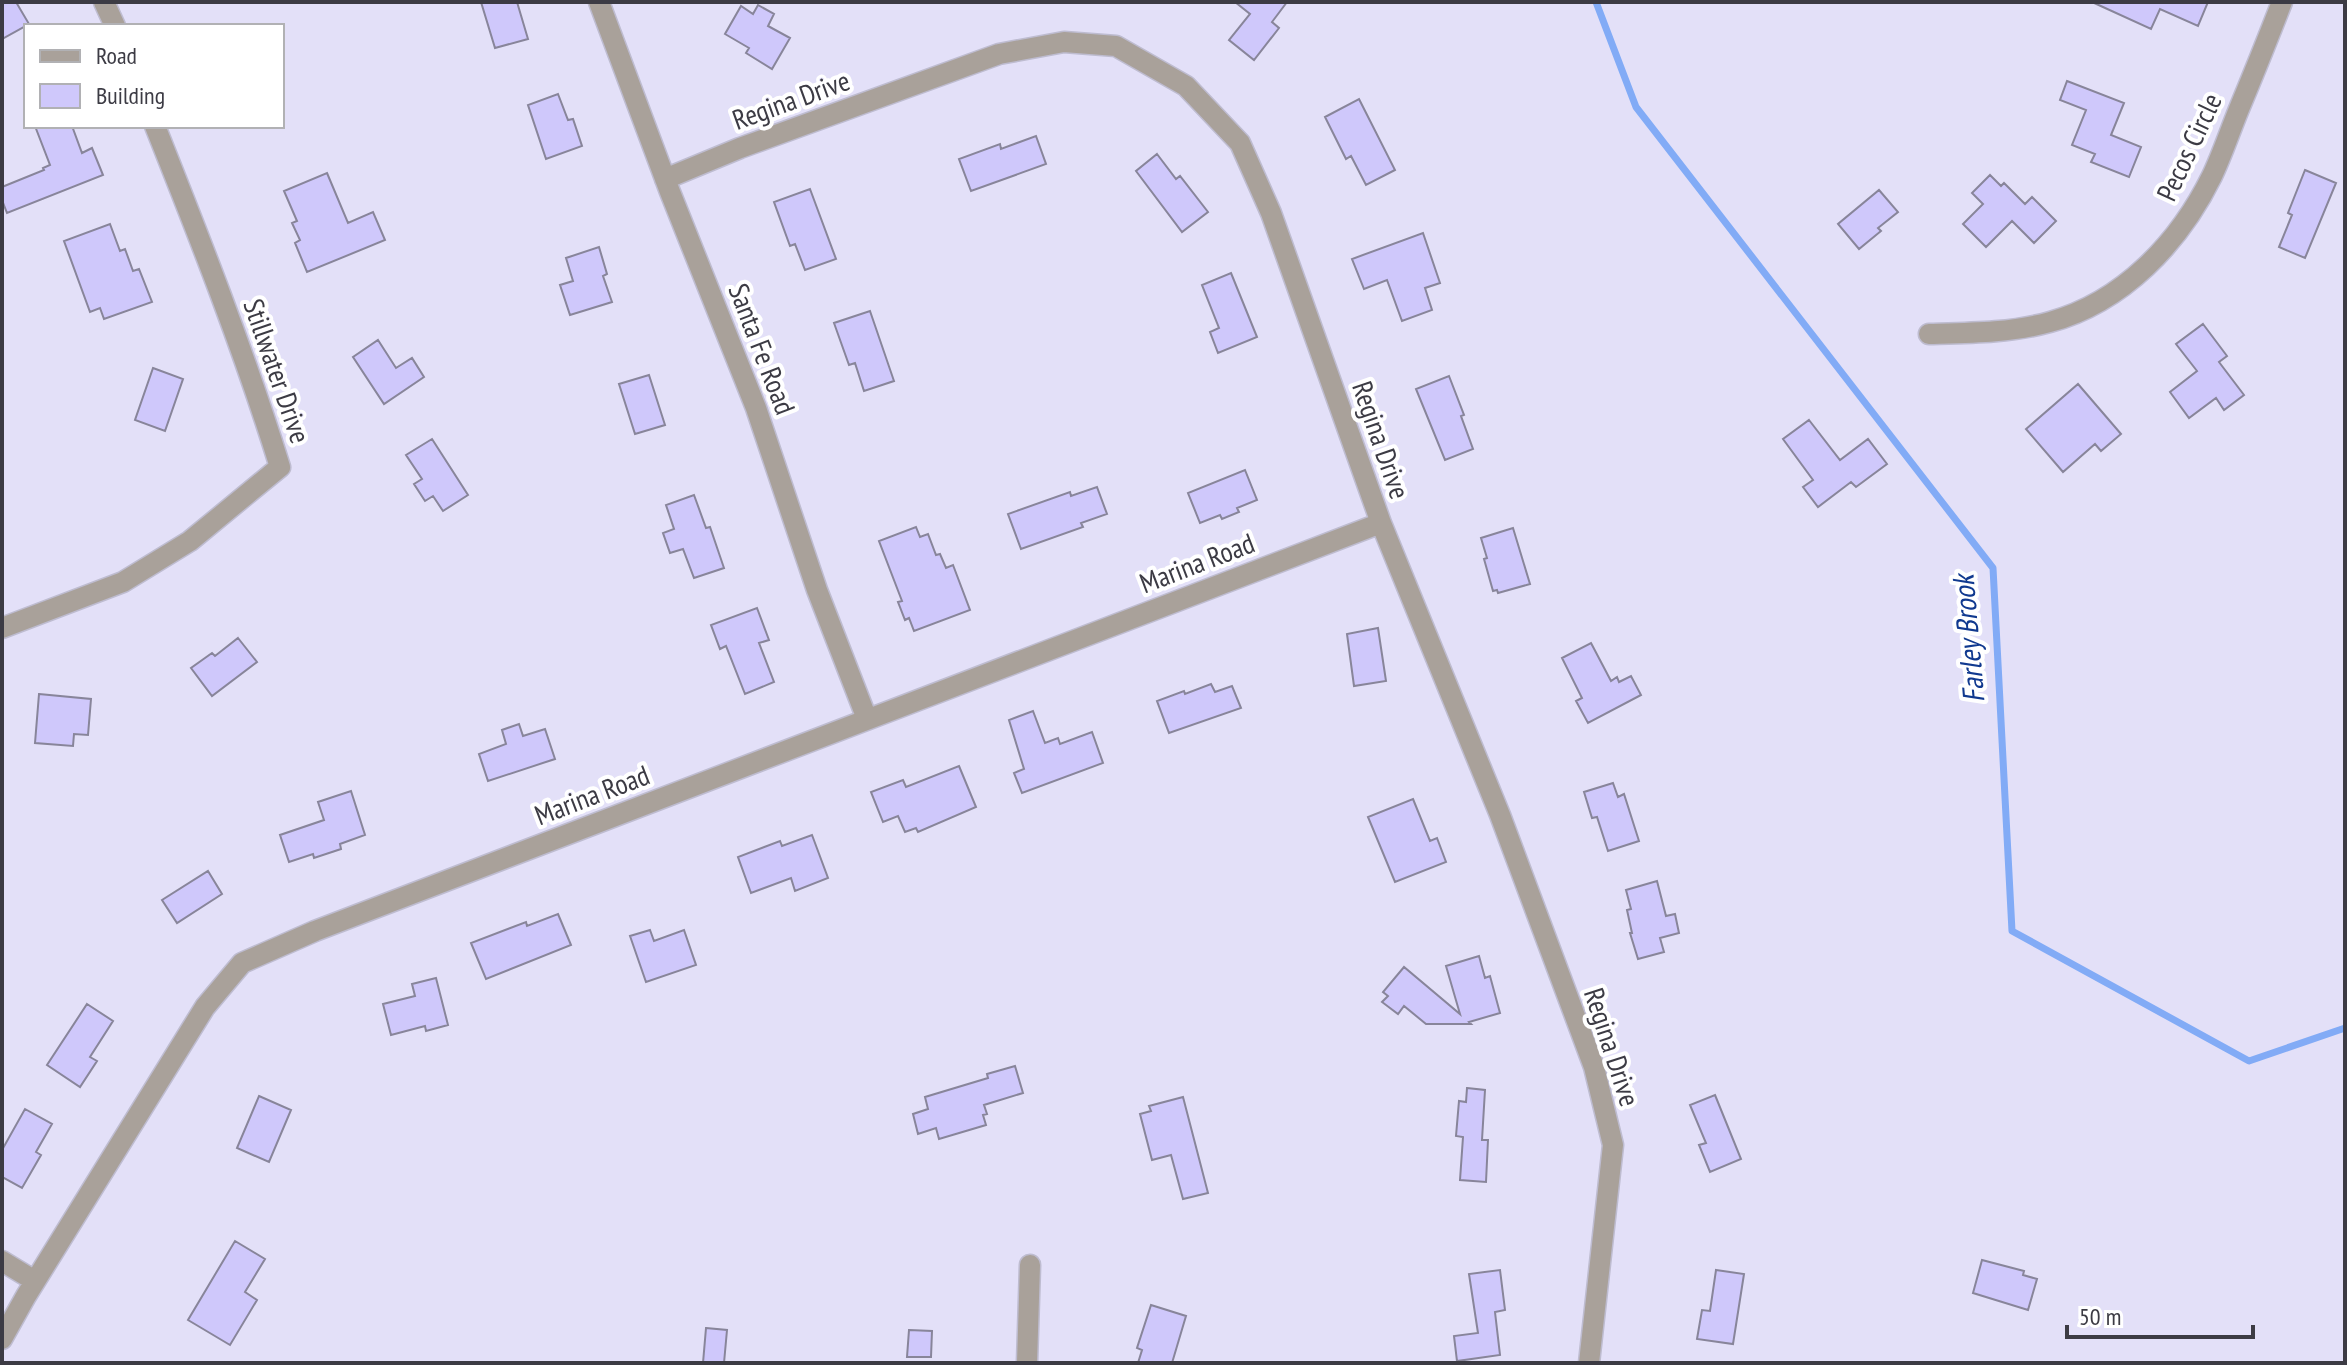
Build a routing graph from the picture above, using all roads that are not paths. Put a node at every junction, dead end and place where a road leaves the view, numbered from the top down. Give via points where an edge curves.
1 (104, 2) edge
2 (599, 2) edge
3 (2282, 2) edge
4 (114, 24) edge
5 (156, 128) edge
6 (665, 179) junction
7 (1929, 334) dead end
8 (1381, 523) junction
9 (2, 628) edge
10 (867, 719) junction
11 (2, 1261) edge
12 (1030, 1265) dead end
13 (35, 1281) junction
14 (2, 1339) edge
15 (1027, 1363) edge
16 (1589, 1363) edge

1 - 4 street
2 - 6 street, Santa Fe Road
3 - 7 street, Pecos Circle via 2212,175 2160,254 2090,307 2050,322 1990,332
5 - 9 street, Stillwater Drive via 206,253 280,467 190,541 123,582
6 - 8 street, Regina Drive via 999,54 1064,42 1116,46 1186,86 1240,143 1271,213
6 - 10 street, Santa Fe Road via 756,408
8 - 10 street, Marina Road
8 - 16 street, Regina Drive via 1500,815 1594,1067 1613,1145
10 - 13 street, Marina Road via 242,963 205,1007
11 - 13 street
12 - 15 street
13 - 14 street, Marina Road

